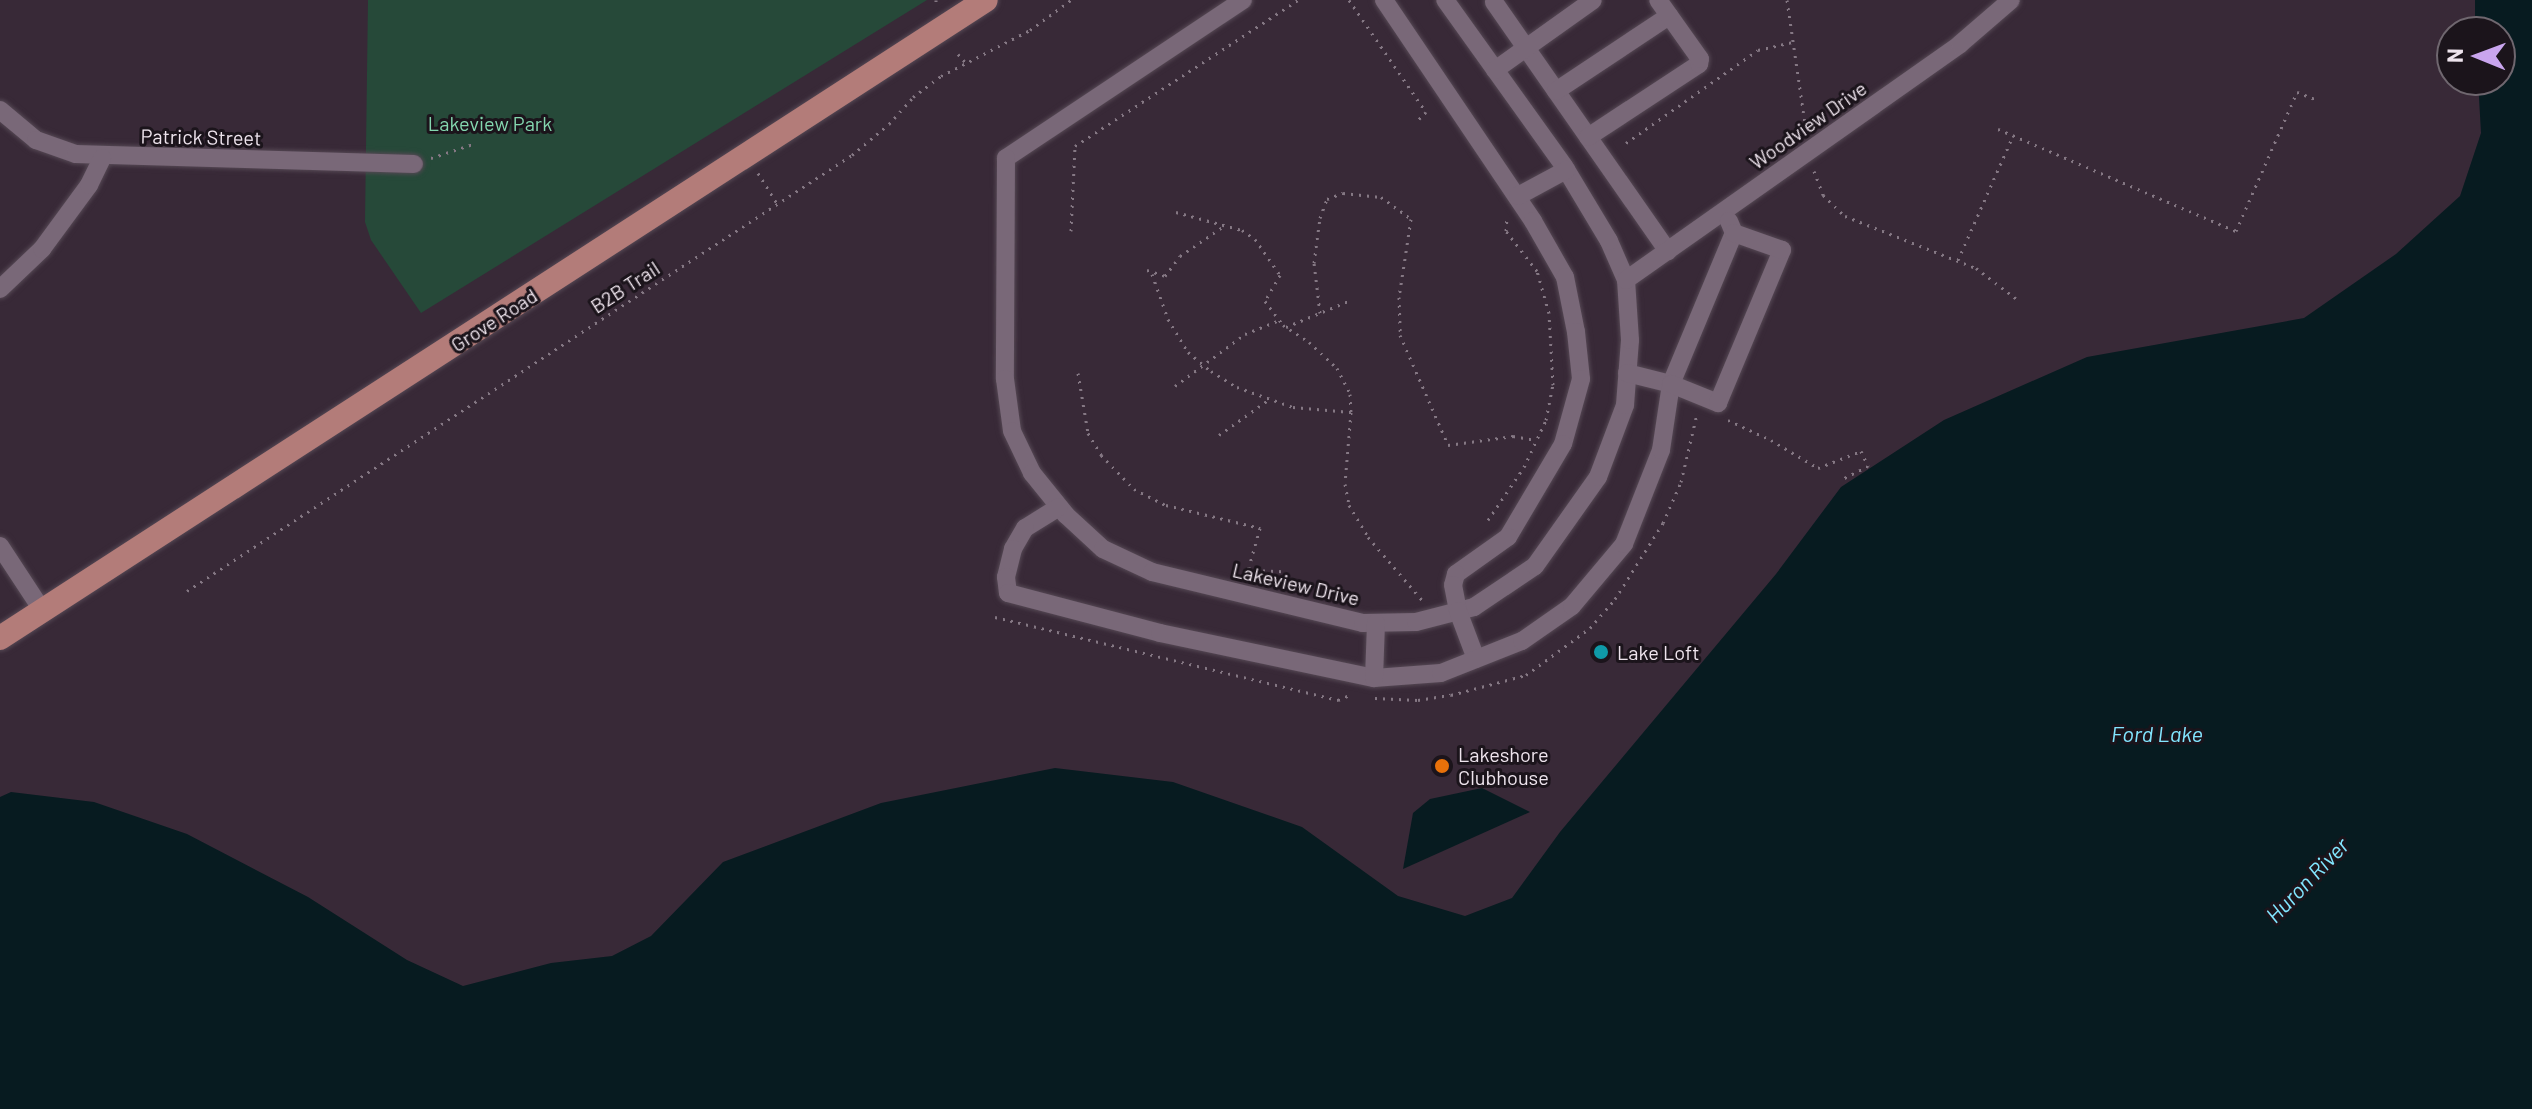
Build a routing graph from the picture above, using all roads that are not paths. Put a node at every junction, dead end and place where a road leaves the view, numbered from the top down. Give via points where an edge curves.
1 (1243, 0) edge
2 (1384, 0) edge
3 (1445, 0) edge
4 (1593, 0) edge
5 (1658, 0) edge
6 (2011, 0) edge
7 (979, 2) edge
8 (1494, 2) edge
9 (1669, 16) junction
10 (1526, 48) junction
11 (1495, 70) junction
12 (1556, 91) junction
13 (0, 110) edge
14 (1588, 137) junction
15 (102, 158) junction
16 (414, 164) road end
17 (1566, 170) junction
18 (1517, 194) junction
19 (1725, 211) junction
20 (1734, 233) junction
21 (1668, 251) junction
22 (1626, 280) junction
23 (0, 289) edge
24 (1627, 373) junction
25 (1671, 384) junction
26 (1059, 507) junction
27 (0, 546) edge
28 (42, 610) junction
29 (1458, 611) junction
30 (1376, 623) junction
31 (0, 638) edge
32 (1476, 659) junction
33 (1374, 678) junction

1 - 26 street, Lakeview Drive via 1006,158 1005,379 1012,431 1032,473
2 - 18 street
3 - 11 street, Lakeview Drive
4 - 10 street
5 - 9 street
6 - 19 street, Woodview Drive via 1960,44
7 - 28 main road, Grove Road
8 - 10 street
9 - 12 street
9 - 14 street via 1699,64
10 - 11 street
10 - 12 street
11 - 17 street, Lakeview Drive
12 - 14 street
13 - 15 street, Patrick Street via 36,140
14 - 21 street
15 - 16 street, Patrick Street
15 - 23 street via 89,185 42,249
17 - 18 street
17 - 22 street, Lakeview Drive
18 - 29 street via 1565,277 1581,379 1563,444 1532,502 1508,537 1456,574
19 - 20 street
19 - 21 street, Woodview Drive
20 - 25 street
20 - 25 street via 1782,250 1718,403
21 - 22 street, Woodview Drive
22 - 24 street, Lakeview Drive
24 - 25 street
24 - 29 street, Lakeview Drive via 1625,405 1598,477 1535,566 1474,607
25 - 32 street via 1661,450 1624,544 1572,606 1522,641
26 - 30 street, Lakeview Drive via 1103,549 1152,572
26 - 33 street via 1025,528 1006,577 1008,593 1160,633
27 - 28 street
28 - 31 main road, Grove Road
29 - 30 street, Lakeview Drive via 1416,622
29 - 32 street
30 - 33 street
32 - 33 street via 1441,673

